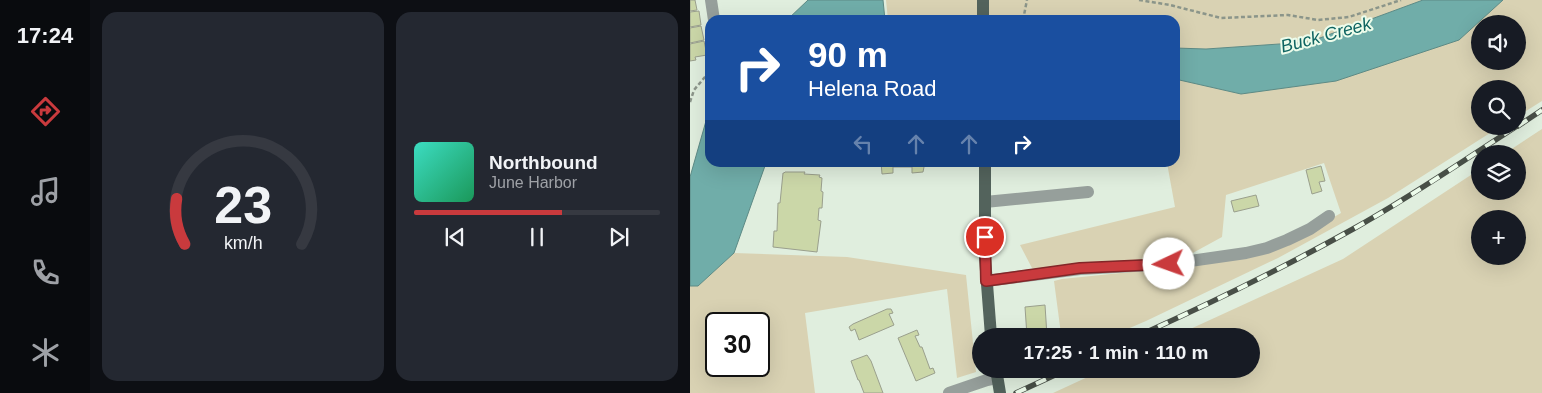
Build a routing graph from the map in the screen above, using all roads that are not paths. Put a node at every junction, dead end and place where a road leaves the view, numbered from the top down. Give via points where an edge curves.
1 (711, 0) edge
2 (983, 0) edge
3 (713, 15) edge
4 (983, 15) edge
5 (985, 167) edge
6 (1088, 192) dead end
7 (985, 202) junction
8 (1328, 216) dead end
9 (986, 281) junction
10 (990, 328) edge
11 (990, 378) edge
12 (998, 378) edge
13 (948, 393) edge
14 (1000, 393) edge

1 - 3 street
2 - 4 main road
5 - 7 main road
6 - 7 street
7 - 9 main road
8 - 9 street via 1287,240 1246,253 1169,264 1080,268
9 - 10 main road
11 - 13 street
12 - 14 main road

